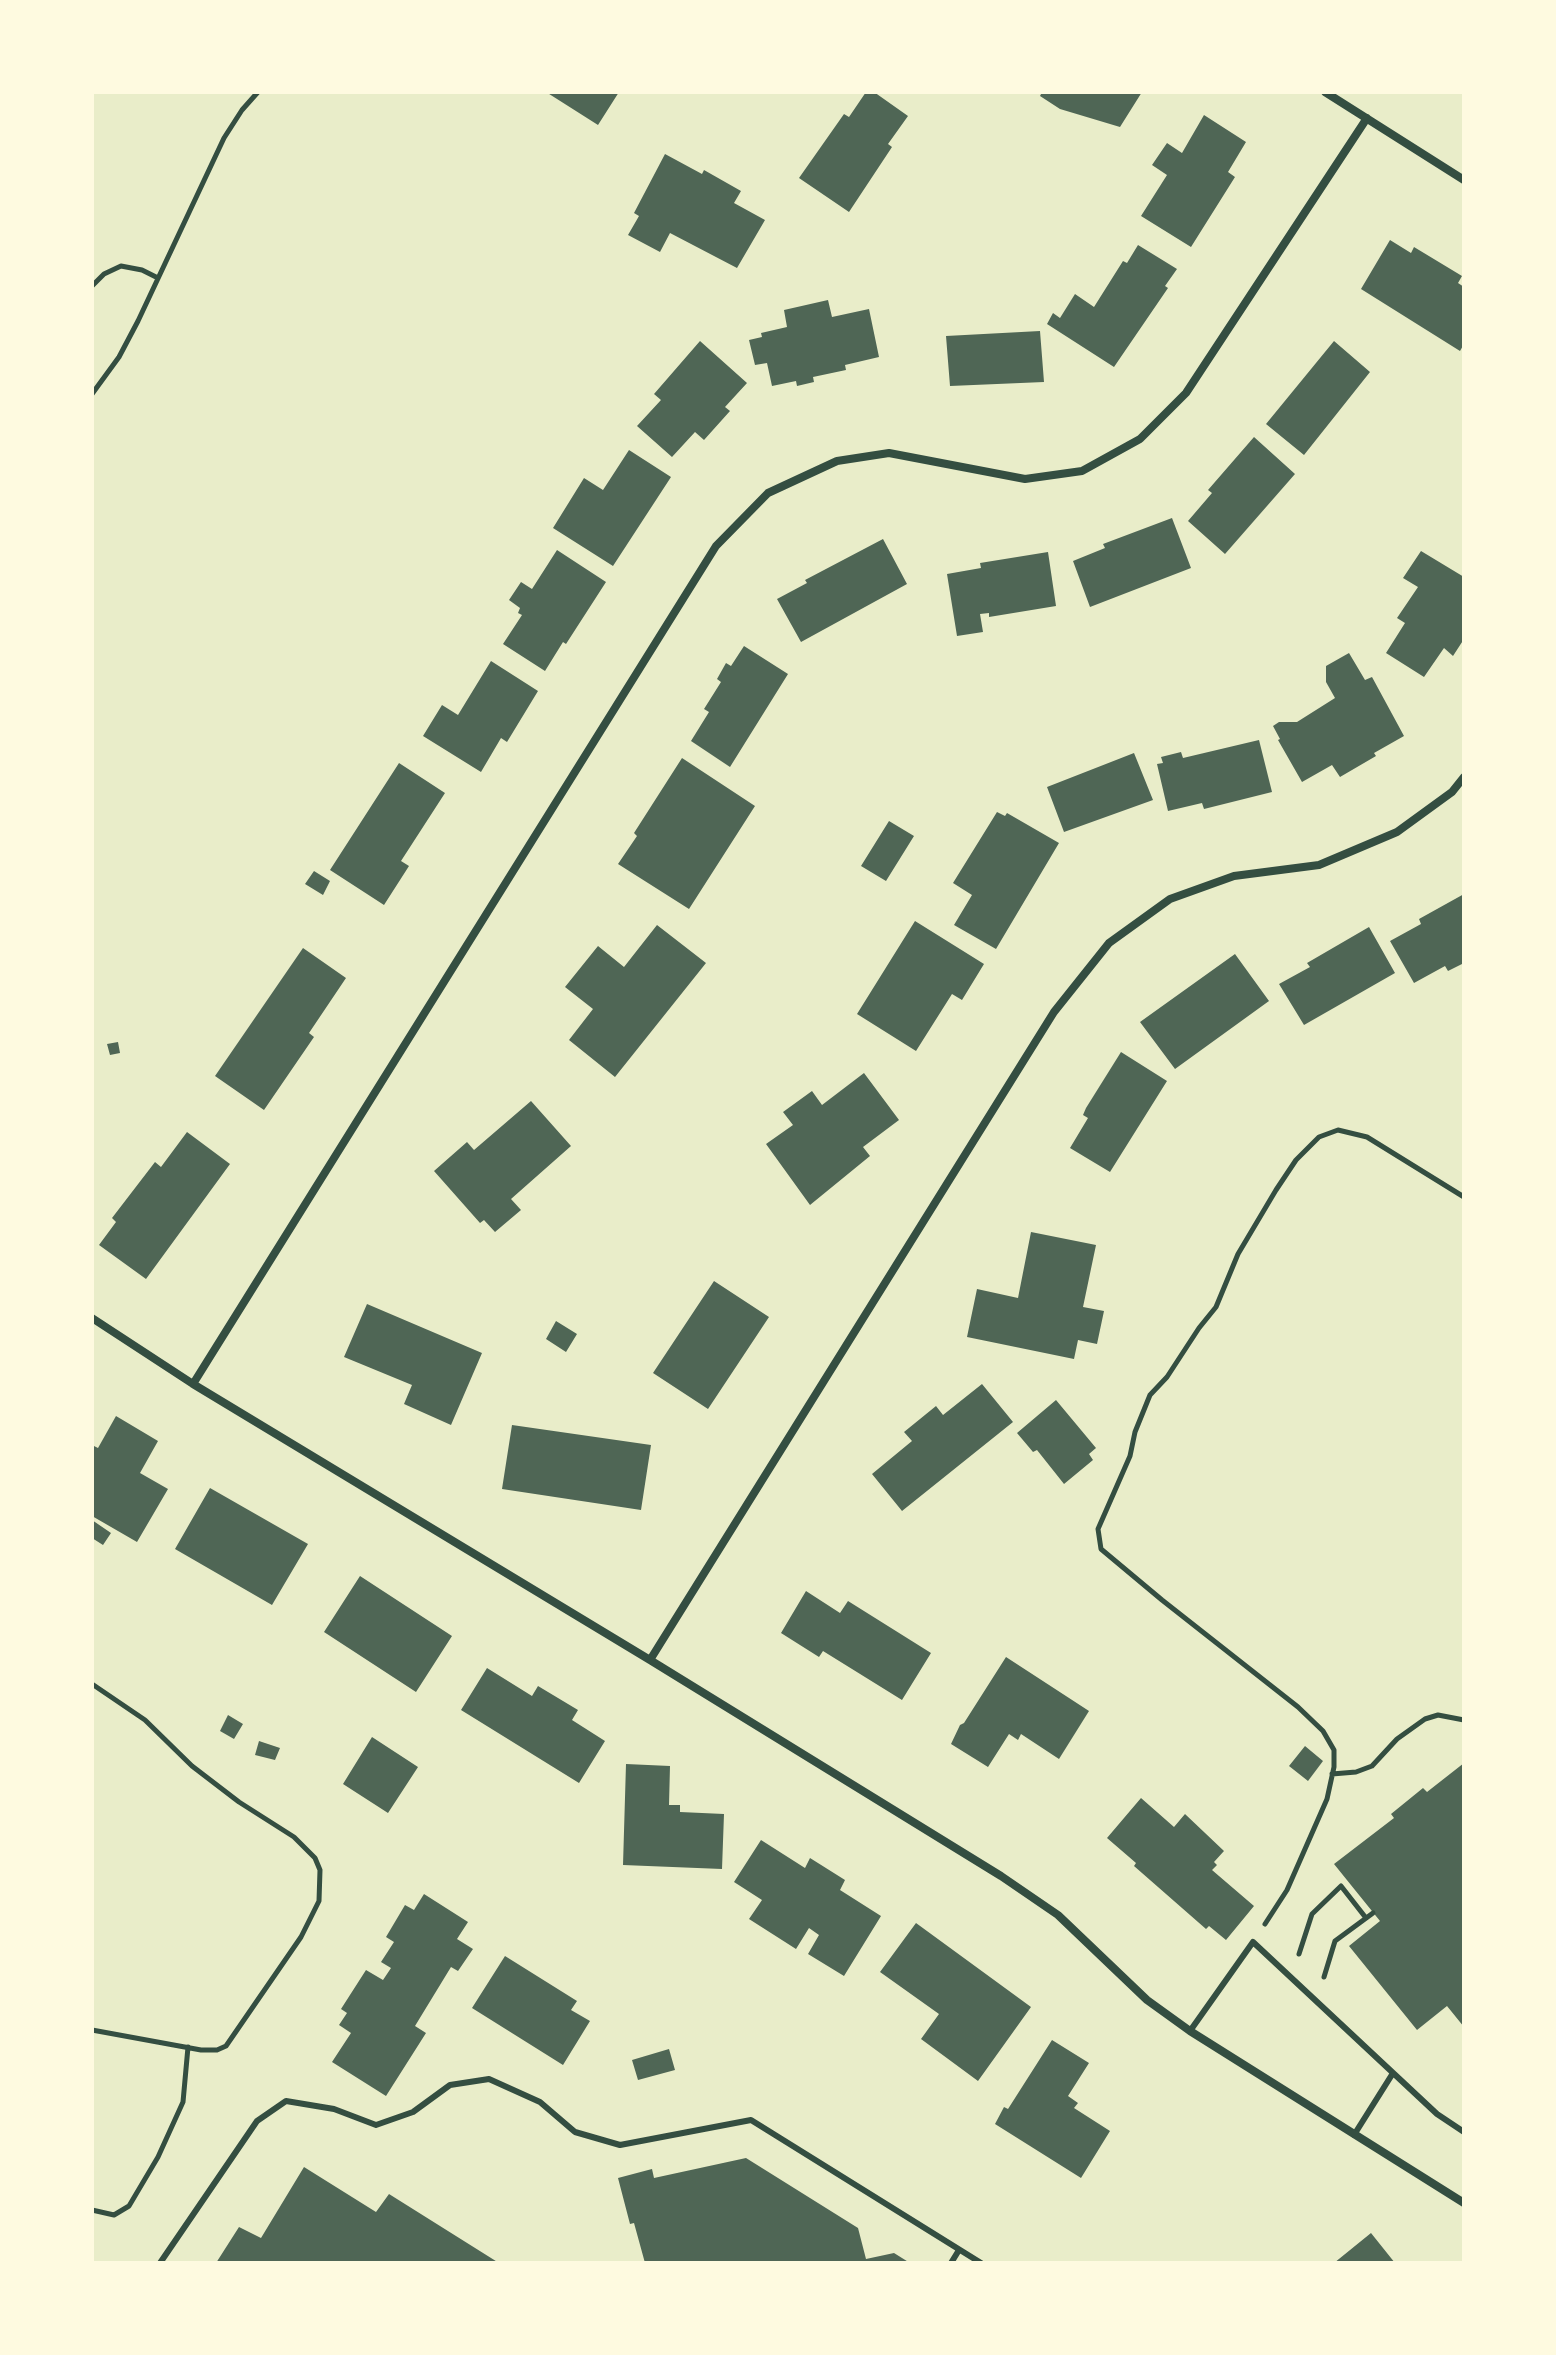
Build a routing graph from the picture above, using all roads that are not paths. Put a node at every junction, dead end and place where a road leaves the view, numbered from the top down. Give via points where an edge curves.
1 (1325, 92) edge
2 (1367, 118) junction
3 (1464, 180) edge
4 (1464, 777) edge
5 (92, 1318) edge
6 (193, 1384) junction
7 (650, 1660) junction
8 (1190, 2031) junction
9 (1393, 2073) junction
10 (1464, 2132) edge
11 (1354, 2135) junction
12 (1464, 2203) edge
13 (959, 2250) junction
14 (160, 2263) edge
15 (951, 2263) edge
16 (981, 2263) edge

1 - 2 street
2 - 3 street
2 - 6 street via 1186,393 1140,439 1082,471 1025,479 889,453 837,461 768,493 716,546
4 - 7 street via 1397,832 1319,865 1234,876 1170,899 1109,943 1054,1012
5 - 6 street
6 - 7 street
7 - 8 street via 1012,1883 1058,1915 1147,2000
8 - 9 lane via 1253,1942
8 - 11 street
9 - 10 lane
9 - 11 lane
11 - 12 street
13 - 14 lane via 751,2120 620,2145 575,2132 540,2102 489,2079 450,2085 413,2112 376,2125 334,2109 286,2101 257,2121
13 - 15 lane
13 - 16 lane

